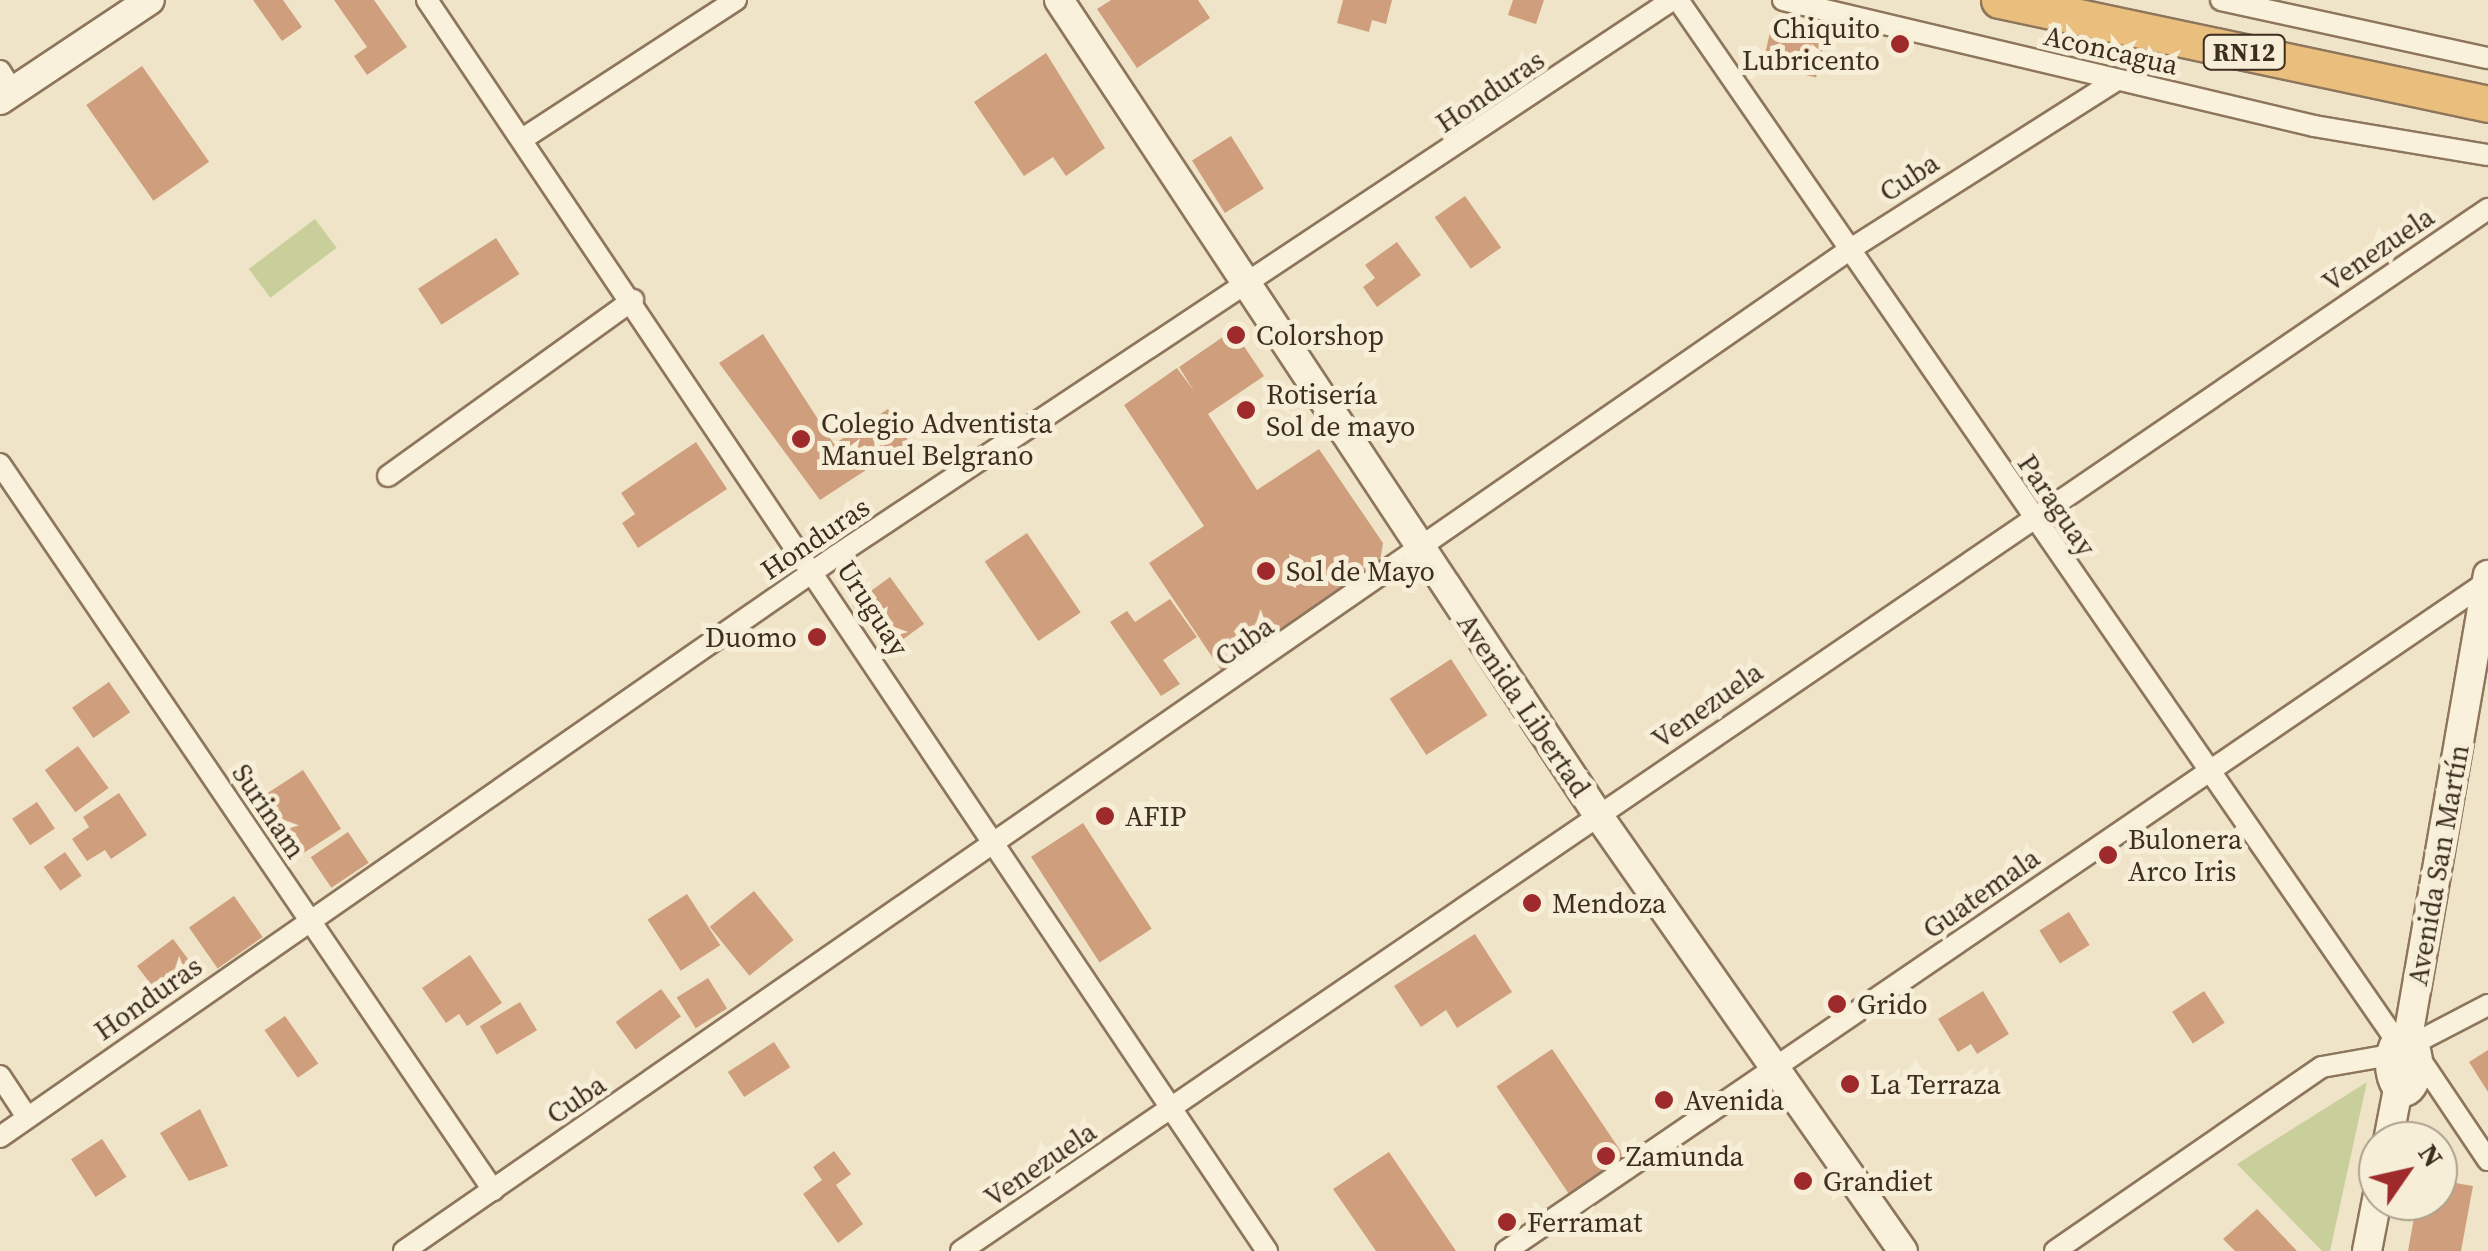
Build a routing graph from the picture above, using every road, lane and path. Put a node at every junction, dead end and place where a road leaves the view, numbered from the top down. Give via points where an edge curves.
1 (150, 0) edge
2 (426, 0) edge
3 (736, 0) edge
4 (1059, 0) edge
5 (1675, 0) edge
6 (1782, 0) edge
7 (1999, 0) edge
8 (2236, 1) edge
9 (2488, 58) edge
10 (2117, 80) junction
11 (4, 88) edge
12 (2488, 104) edge
13 (524, 138) junction
14 (2488, 156) edge
15 (2488, 209) edge
16 (1850, 250) junction
17 (1247, 290) junction
18 (634, 300) junction
19 (0, 464) edge
20 (388, 476) dead end
21 (2030, 514) junction
22 (1422, 551) junction
23 (816, 570) junction
24 (2488, 579) edge
25 (2205, 771) junction
26 (1598, 814) junction
27 (995, 846) junction
28 (309, 919) junction
29 (2488, 1005) edge
30 (2405, 1048) junction
31 (1774, 1070) junction
32 (0, 1076) edge
33 (1173, 1106) junction
34 (27, 1117) junction
35 (2392, 1121) edge
36 (0, 1137) edge
37 (2488, 1160) edge
38 (492, 1190) junction
39 (2373, 1221) edge
40 (404, 1251) edge
41 (961, 1251) edge
42 (1267, 1251) edge
43 (1506, 1251) edge
44 (1903, 1251) edge
45 (2056, 1251) edge
46 (2367, 1251) edge

1 - 11 main road
2 - 13 street, Uruguay
3 - 13 street
4 - 17 main road, Avenida Libertad
5 - 16 street, Paraguay
5 - 17 street, Honduras
6 - 10 street, Aconcagua
7 - 12 highway, RN12
8 - 9 street
10 - 14 street, Aconcagua
10 - 16 street, Cuba
13 - 18 street, Uruguay
15 - 21 street, Venezuela
16 - 21 street, Paraguay
16 - 22 street, Cuba
17 - 22 main road, Avenida Libertad
17 - 23 street, Honduras
18 - 20 street
18 - 23 street, Uruguay
19 - 28 street, Surinam
21 - 25 street, Paraguay
21 - 26 street, Venezuela
22 - 26 main road, Avenida Libertad
22 - 27 street, Cuba
23 - 27 street, Uruguay
23 - 28 street, Honduras
24 - 25 street, Guatemala
24 - 30 main road, Avenida San Martín
25 - 30 street, Paraguay
25 - 31 street, Guatemala
26 - 31 main road, Avenida Libertad
26 - 33 street, Venezuela
27 - 33 street, Uruguay
27 - 38 street, Cuba
28 - 34 street, Honduras
28 - 38 street, Surinam
29 - 30 street
30 - 35 main road, Avenida San Martín
30 - 37 street, Paraguay
30 - 45 street via 2322,1067
31 - 43 street, Guatemala
31 - 44 main road, Avenida Libertad
32 - 34 street
33 - 41 street, Venezuela
33 - 42 street, Uruguay
34 - 36 street, Honduras
38 - 40 street, Cuba
39 - 46 main road

